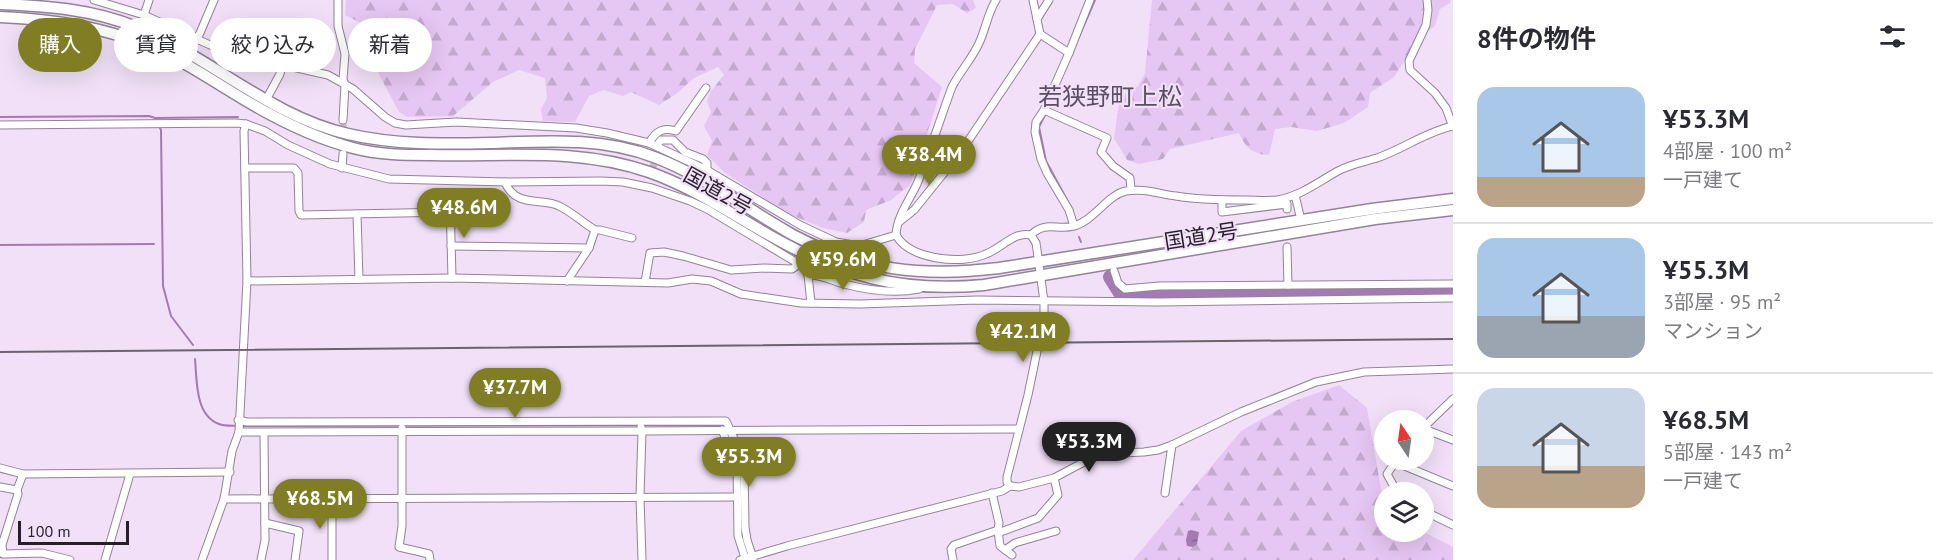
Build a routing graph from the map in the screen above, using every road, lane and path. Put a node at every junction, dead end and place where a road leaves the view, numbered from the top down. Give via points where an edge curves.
1 (94, 0) edge
2 (148, 0) edge
3 (214, 0) edge
4 (338, 0) edge
5 (996, 0) edge
6 (1033, 0) edge
7 (1049, 0) edge
8 (1090, 0) edge
9 (1427, 0) edge
10 (0, 4) edge
11 (144, 15) junction
12 (0, 17) edge
13 (150, 18) edge
14 (1038, 20) junction
15 (1040, 34) junction
16 (198, 36) edge
17 (1069, 53) junction
18 (280, 72) edge
19 (313, 72) edge
20 (345, 85) junction
21 (706, 88) dead end
22 (266, 100) junction
23 (1046, 111) junction
24 (343, 120) tunnel mouth
25 (246, 124) junction
26 (0, 125) edge
27 (1453, 126) edge
28 (649, 143) junction
29 (657, 145) dead end
30 (343, 154) tunnel mouth
31 (245, 168) junction
32 (342, 168) junction
33 (707, 170) junction
34 (651, 179) tunnel mouth
35 (505, 183) junction
36 (652, 188) junction
37 (1131, 190) junction
38 (454, 194) dead end
39 (1295, 195) junction
40 (1453, 199) edge
41 (1222, 200) junction
42 (1287, 209) dead end
43 (1453, 210) edge
44 (451, 212) junction
45 (357, 214) junction
46 (1301, 220) junction
47 (899, 222) junction
48 (1074, 226) junction
49 (595, 230) junction
50 (1031, 235) junction
51 (897, 236) junction
52 (632, 238) dead end
53 (451, 246) junction
54 (1287, 247) dead end
55 (589, 248) junction
56 (1039, 262) junction
57 (798, 264) junction
58 (1114, 271) dead end
59 (808, 275) junction
60 (1041, 276) junction
61 (359, 279) junction
62 (452, 279) junction
63 (248, 281) junction
64 (567, 281) junction
65 (645, 282) junction
66 (1453, 284) edge
67 (1288, 285) junction
68 (1158, 287) junction
69 (924, 288) junction
70 (1453, 298) edge
71 (1044, 301) junction
72 (1159, 301) junction
73 (811, 303) junction
74 (1453, 369) edge
75 (1453, 399) edge
76 (1434, 418) edge
77 (238, 426) junction
78 (402, 427) junction
79 (641, 428) junction
80 (1019, 429) junction
81 (722, 430) junction
82 (731, 430) junction
83 (1434, 432) edge
84 (264, 433) junction
85 (1453, 440) edge
86 (1172, 445) junction
87 (0, 468) edge
88 (1417, 470) edge
89 (230, 472) junction
90 (23, 474) junction
91 (130, 474) junction
92 (1054, 478) junction
93 (1010, 486) junction
94 (1453, 486) edge
95 (0, 487) edge
96 (17, 490) junction
97 (992, 493) junction
98 (1166, 493) dead end
99 (640, 497) junction
100 (736, 497) junction
101 (224, 499) junction
102 (265, 499) junction
103 (332, 499) junction
104 (402, 499) junction
105 (1434, 516) edge
106 (265, 523) junction
107 (1453, 525) edge
108 (998, 531) junction
109 (1056, 531) dead end
110 (1005, 550) junction
111 (1012, 555) dead end
112 (2, 557) edge
113 (748, 558) edge
114 (70, 560) edge
115 (105, 560) edge
116 (202, 560) edge
117 (261, 560) edge
118 (295, 560) edge
119 (332, 560) edge
120 (430, 560) edge
121 (642, 560) edge
122 (953, 560) edge

1 - 11 street
2 - 11 street
3 - 16 street
4 - 20 street
5 - 47 street via 981,40 952,87
6 - 14 street
7 - 14 street
8 - 17 street
9 - 27 street via 1426,25 1409,61 1410,70 1440,100
10 - 22 highway, 国道2号 via 88,12 137,27 193,55
11 - 13 street
12 - 69 highway, 国道2号 via 87,26 149,46 296,128 354,149 416,155 551,154 625,165 705,197 838,270
14 - 15 street
15 - 17 street
15 - 47 street via 960,153 914,210
17 - 23 street
18 - 22 street
19 - 20 street
20 - 24 street
20 - 28 street via 395,123 576,128
21 - 28 street via 676,131 662,129
22 - 56 highway, 国道2号 via 323,128 375,140 553,140 618,147 683,171 828,252 888,268 966,272
23 - 37 street via 1107,138 1101,153 1130,178
23 - 48 street via 1036,122 1041,159
25 - 26 street
25 - 31 street
25 - 32 street
27 - 39 street via 1339,170
28 - 33 street
29 - 33 street via 661,140 673,140 686,152 703,159
30 - 32 street
31 - 45 street via 297,170 299,214
31 - 63 street
32 - 35 street via 403,180
33 - 51 street via 800,225 837,242 859,246
34 - 36 street
35 - 36 street via 601,181
35 - 49 street via 513,194 557,204
36 - 57 street via 707,209
37 - 41 street
37 - 48 street via 1115,195
38 - 44 street
39 - 41 street via 1276,200
39 - 46 street
40 - 46 highway, 国道2号
41 - 42 street via 1222,212 1287,204
43 - 60 highway, 国道2号 via 1375,219
44 - 45 street
44 - 53 street
45 - 61 street
46 - 56 highway, 国道2号
47 - 51 street
48 - 50 street via 1042,227
49 - 52 street
49 - 55 street
50 - 51 street via 1019,234 984,255 969,259 940,259 908,249
50 - 56 street
53 - 55 street
53 - 62 street
54 - 67 street
55 - 64 street
56 - 60 street
57 - 59 street
57 - 65 street via 792,269 731,270 683,255 650,253
58 - 68 street via 1125,289
59 - 69 street via 880,290
59 - 73 street
60 - 69 highway, 国道2号 via 984,285
60 - 71 street
61 - 62 street
61 - 63 street
62 - 64 street
63 - 77 street
64 - 65 street
65 - 73 street via 711,280 741,294
66 - 67 street
67 - 68 street
68 - 72 street
70 - 72 street
71 - 72 street
71 - 73 street
71 - 80 street via 1037,357
74 - 86 street via 1364,372 1316,382 1241,411
75 - 76 street
77 - 78 street via 247,422
77 - 84 street
77 - 89 street
78 - 79 street
78 - 82 street via 726,421
78 - 84 street
78 - 104 street
79 - 81 street
79 - 99 street
80 - 82 street
80 - 93 street via 1007,477
81 - 82 street
81 - 100 street via 737,466
82 - 113 street via 746,467
83 - 85 street
84 - 102 street
86 - 92 street via 1144,452 1100,454
86 - 98 street
87 - 90 street
88 - 94 street
89 - 91 street
89 - 101 street
90 - 91 street
90 - 96 street
91 - 115 street
92 - 93 street
92 - 108 street via 1058,495 1045,512
93 - 97 street
95 - 96 street
96 - 112 street
97 - 108 street
97 - 113 street
99 - 100 street
99 - 104 street
99 - 121 street
100 - 113 street via 738,536
101 - 102 street
101 - 116 street
102 - 103 street
102 - 106 street
103 - 104 street
103 - 119 street
104 - 120 street via 399,547 429,554
105 - 107 street
106 - 117 street
106 - 118 street via 299,531
108 - 110 street via 1000,546
108 - 122 street via 954,545
109 - 110 street via 1015,543
110 - 111 street
112 - 114 street via 42,553

